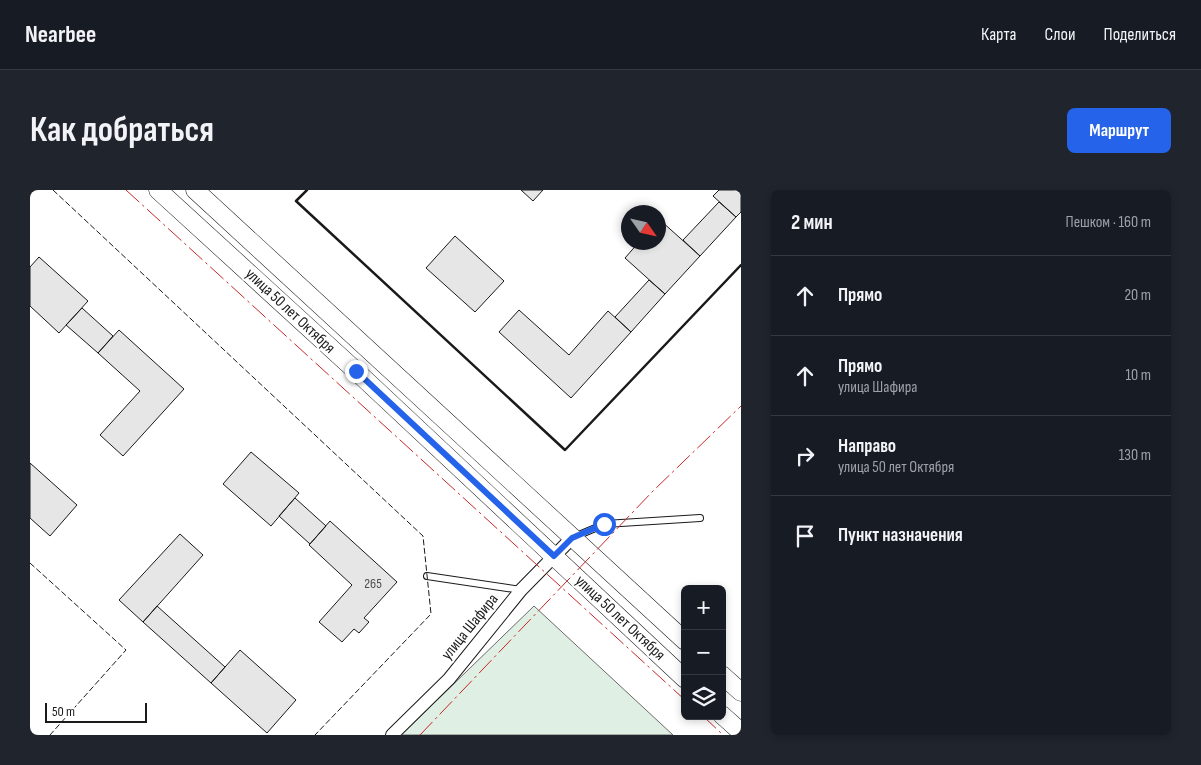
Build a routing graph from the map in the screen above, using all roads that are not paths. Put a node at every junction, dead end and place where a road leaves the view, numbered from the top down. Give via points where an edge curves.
1 (158, 190) edge
2 (195, 190) edge
3 (700, 518) dead end
4 (572, 538) junction
5 (554, 556) junction
6 (427, 576) dead end
7 (521, 590) junction
8 (681, 637) edge
9 (681, 675) edge
10 (726, 679) edge
11 (741, 692) edge
12 (726, 719) edge
13 (741, 732) edge
14 (392, 735) edge

1 - 5 main road, улица 50 лет Октября
2 - 4 main road, улица 50 лет Октября
3 - 4 lane via 604,524
4 - 5 street, улица Шафира
4 - 8 main road, улица 50 лет Октября
5 - 7 street, улица Шафира
5 - 9 main road, улица 50 лет Октября
6 - 7 lane
7 - 14 street, улица Шафира via 448,679
10 - 11 main road
12 - 13 main road

